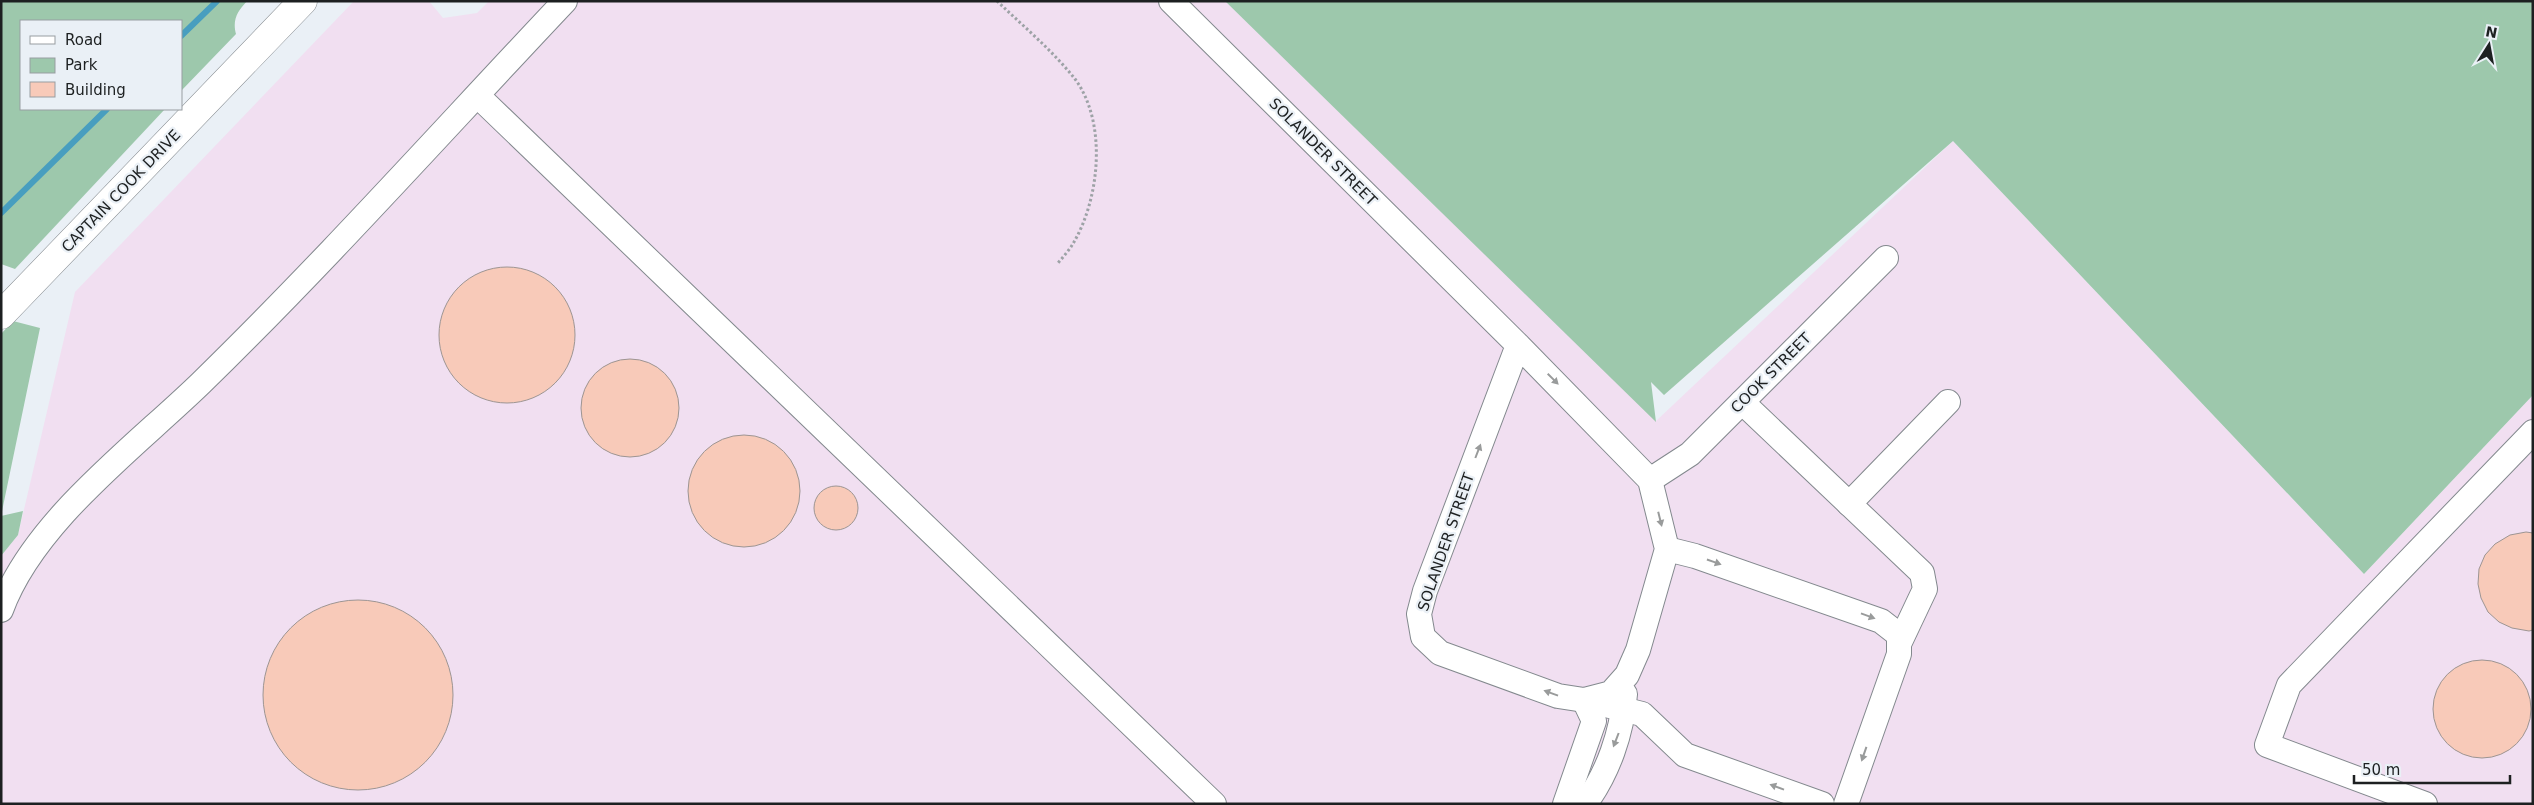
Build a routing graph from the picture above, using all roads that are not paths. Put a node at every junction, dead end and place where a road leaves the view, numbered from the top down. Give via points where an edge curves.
1 (303, 1) edge
2 (565, 1) edge
3 (1170, 1) edge
4 (478, 96) junction
5 (1886, 258) dead end
6 (1, 315) edge
7 (1518, 344) junction
8 (1742, 402) junction
9 (1948, 402) dead end
10 (2533, 432) edge
11 (1650, 480) junction
12 (1849, 504) junction
13 (1667, 549) junction
14 (1, 610) edge
15 (1900, 644) junction
16 (1627, 675) junction
17 (1584, 700) junction
18 (1624, 710) junction
19 (1214, 804) edge
20 (1565, 804) edge
21 (1585, 804) edge
22 (1822, 804) edge
23 (1846, 804) edge
24 (2425, 804) edge

1 - 6 main road, CAPTAIN COOK DRIVE
2 - 4 lane
3 - 7 lane, SOLANDER STREET
4 - 14 lane via 201,383 108,468 40,541 10,585
4 - 19 lane
5 - 8 lane, COOK STREET
7 -> 11 lane, SOLANDER STREET
17 -> 7 lane, SOLANDER STREET via 1558,696 1440,652 1423,637 1421,629 1419,614 1425,591
8 - 11 lane, COOK STREET via 1690,454
8 - 12 lane
9 - 12 lane
10 - 24 lane via 2289,685 2267,745
11 -> 13 lane, SOLANDER STREET
12 - 15 lane via 1922,573 1925,589
13 -> 15 lane via 1881,621 1899,635
13 - 16 lane, SOLANDER STREET via 1638,650
15 -> 23 lane
16 - 17 lane, SOLANDER STREET via 1611,693
16 - 18 lane
17 - 18 lane
17 - 20 lane via 1594,721
18 -> 21 lane via 1624,721 1604,772
22 -> 18 lane via 1685,754 1642,714

